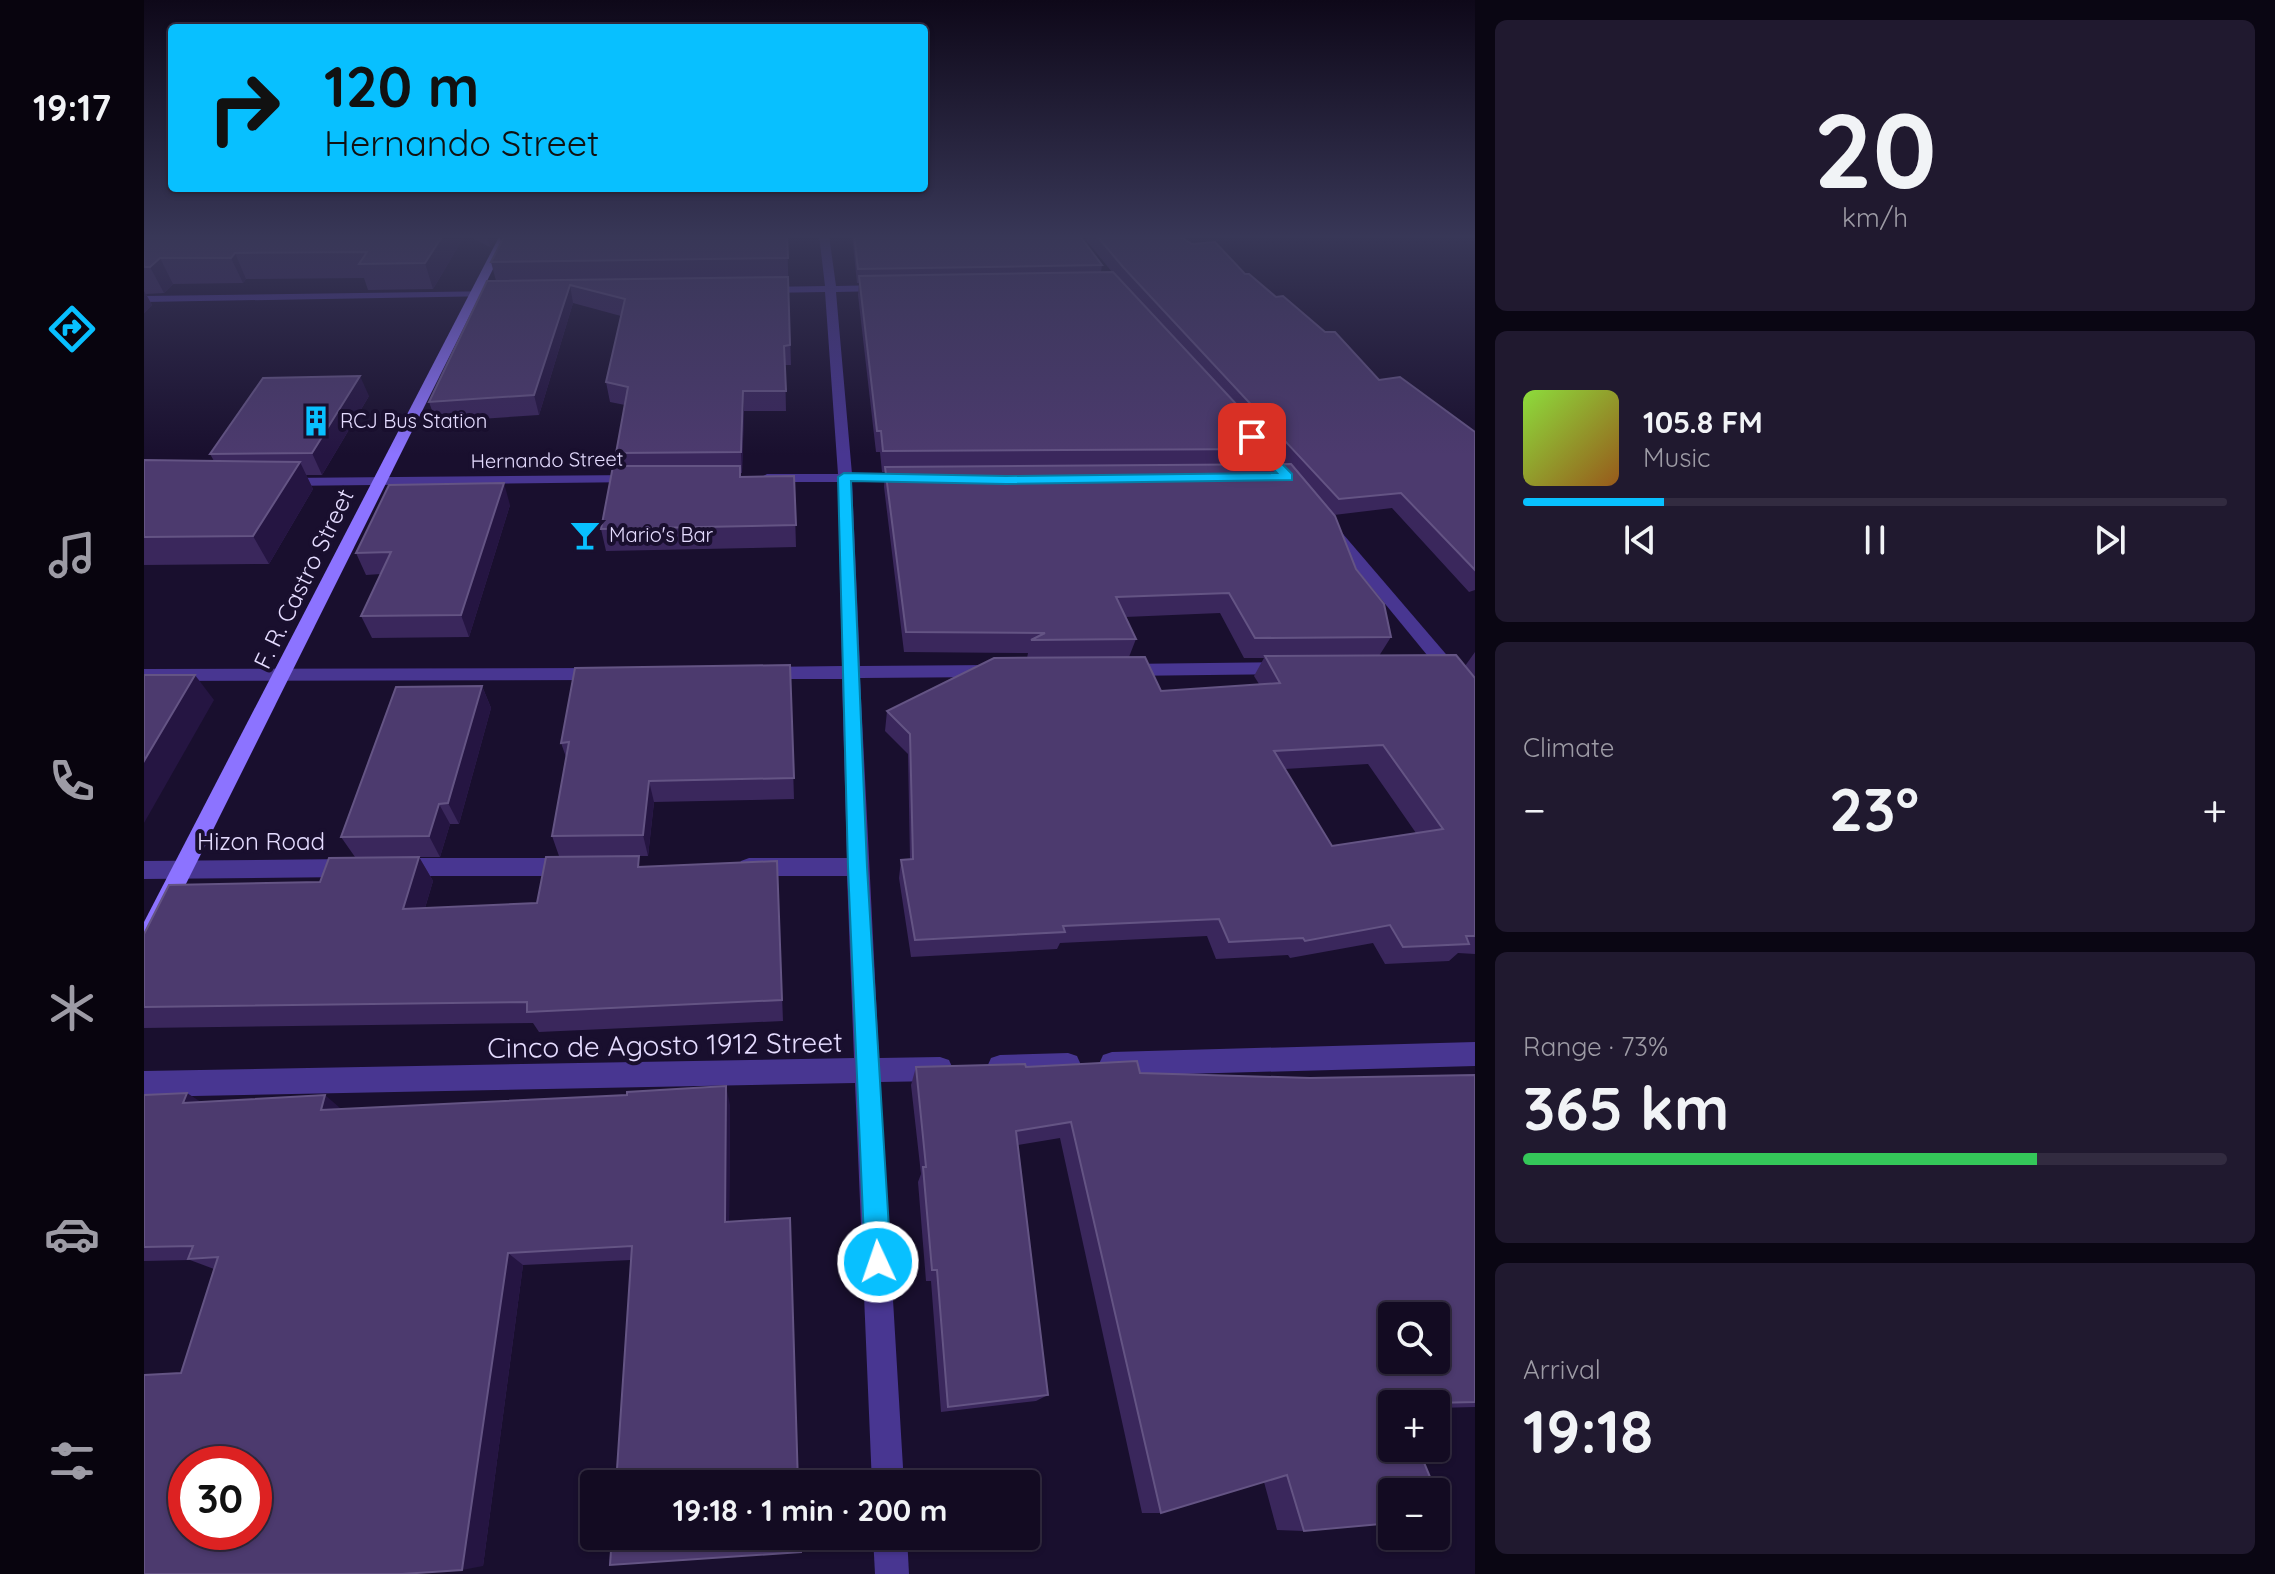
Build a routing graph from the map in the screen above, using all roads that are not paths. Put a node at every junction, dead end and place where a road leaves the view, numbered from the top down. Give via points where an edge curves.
1 (466, 308) edge
2 (833, 308) edge
3 (844, 477) junction
4 (756, 478) edge
5 (927, 478) edge
6 (646, 479) edge
7 (379, 481) junction
8 (271, 482) edge
9 (1317, 512) edge
10 (1448, 666) junction
11 (1417, 667) edge
12 (1308, 668) edge
13 (1105, 670) edge
14 (1012, 671) edge
15 (742, 673) edge
16 (851, 673) junction
17 (615, 674) edge
18 (144, 675) edge
19 (283, 675) junction
20 (1475, 700) edge
21 (586, 867) edge
22 (728, 867) edge
23 (857, 867) junction
24 (182, 869) junction
25 (144, 870) edge
26 (144, 945) edge
27 (1475, 1054) edge
28 (869, 1071) junction
29 (144, 1084) edge
30 (887, 1470) edge
31 (891, 1550) edge
32 (892, 1574) edge

1 - 7 main road, F. R. Castro Street
2 - 3 street
3 - 4 street
3 - 5 street
3 - 16 street
6 - 7 street, Hernando Street
7 - 8 street, Hernando Street
7 - 19 main road, F. R. Castro Street
9 - 10 street
10 - 11 street
10 - 20 street
12 - 13 street
14 - 16 street
15 - 16 street
16 - 23 street
17 - 19 street
18 - 19 street
19 - 24 main road, F. R. Castro Street
21 - 24 street, Hizon Road
22 - 23 street
23 - 28 street
24 - 25 street, Hizon Road
24 - 26 main road, F. R. Castro Street
27 - 28 street, Cinco de Agosto 1912 Street
28 - 29 street, Cinco de Agosto 1912 Street
28 - 30 street
31 - 32 street

